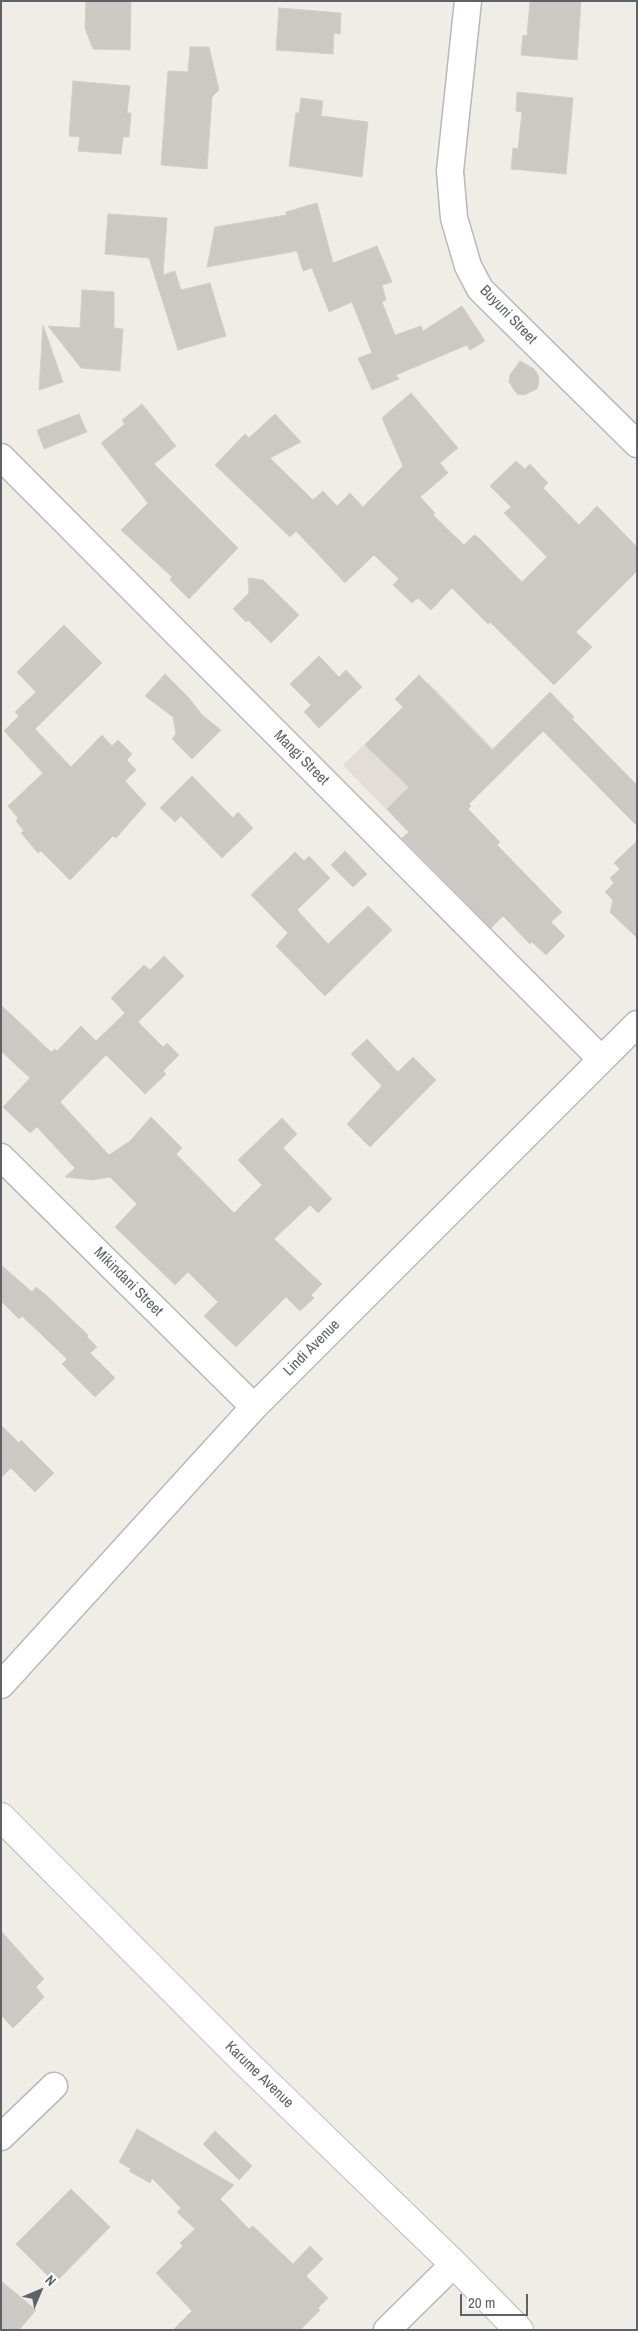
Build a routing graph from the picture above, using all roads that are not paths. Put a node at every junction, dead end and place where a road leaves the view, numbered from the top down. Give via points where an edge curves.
1 (468, 1) edge
2 (637, 444) edge
3 (1, 457) edge
4 (637, 1024) edge
5 (601, 1059) junction
6 (1, 1157) edge
7 (254, 1406) junction
8 (1, 1685) edge
9 (1, 1817) edge
10 (54, 2086) dead end
11 (1, 2137) edge
12 (454, 2264) junction
13 (387, 2330) edge
14 (519, 2330) edge

1 - 2 street, Buyuni Street via 450,171 454,218 468,266 480,289
3 - 5 street, Mangi Street
4 - 5 street, Lindi Avenue
5 - 7 street, Lindi Avenue
6 - 7 street, Mikindani Street
7 - 8 street, Lindi Avenue
9 - 12 main road, Karume Avenue via 240,2057
10 - 11 street
12 - 13 street
12 - 14 main road, Karume Avenue

